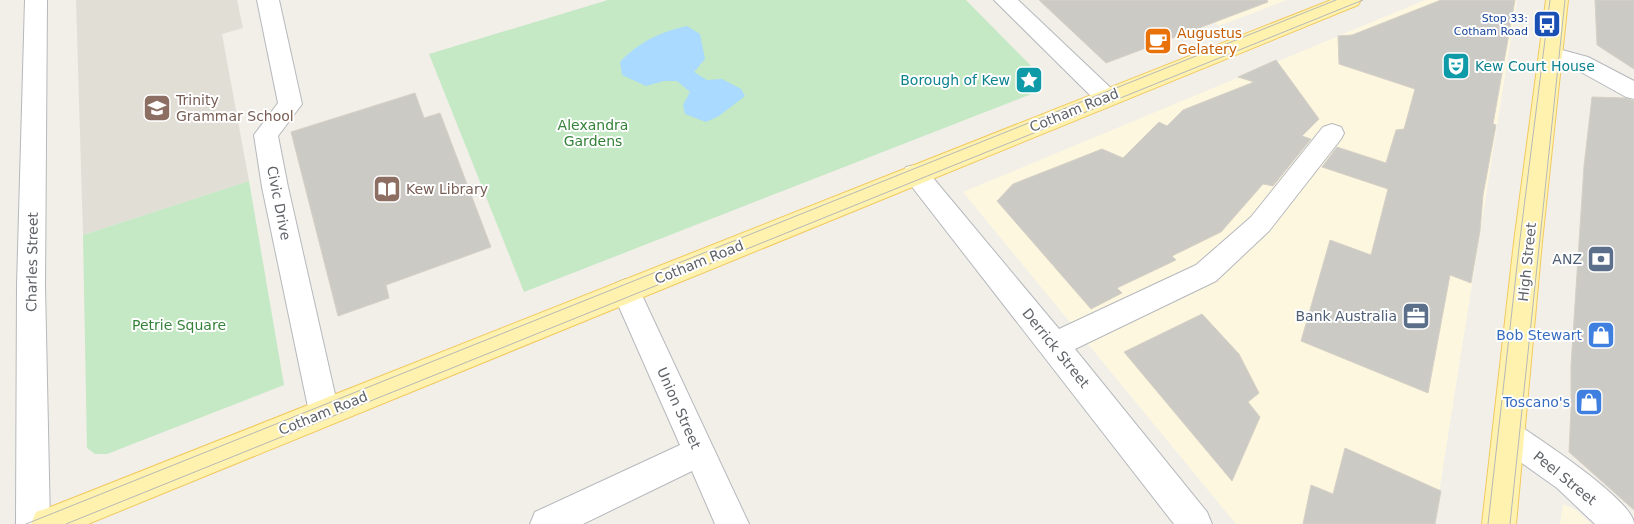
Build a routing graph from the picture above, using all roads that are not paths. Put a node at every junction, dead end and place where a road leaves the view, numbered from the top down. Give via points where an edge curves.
1 (36, 0) edge
2 (268, 0) edge
3 (1005, 0) edge
4 (1557, 0) edge
5 (1339, 2) edge
6 (1552, 54) junction
7 (1634, 90) edge
8 (1106, 97) junction
9 (1332, 132) dead end
10 (915, 174) junction
11 (626, 291) junction
12 (1054, 345) junction
13 (324, 412) junction
14 (1509, 436) junction
15 (699, 452) junction
16 (33, 524) edge
17 (48, 524) edge
18 (547, 524) edge
19 (732, 524) edge
20 (1195, 524) edge
21 (1499, 524) edge
22 (1619, 524) edge

1 - 16 street, Charles Street via 31,285
2 - 13 street, Civic Drive via 290,104 266,135
3 - 8 street
4 - 6 main road, High Street
5 - 8 main road, Cotham Road
6 - 7 street via 1580,62
6 - 14 main road, High Street via 1528,242
8 - 10 main road, Cotham Road
9 - 12 street via 1260,224 1206,273
10 - 11 main road, Cotham Road
10 - 12 street, Derrick Street
11 - 13 main road, Cotham Road
11 - 15 street, Union Street
12 - 20 street, Derrick Street
13 - 17 main road, Cotham Road
14 - 21 main road, High Street
14 - 22 street, Peel Street via 1568,478
15 - 18 street
15 - 19 street, Union Street

